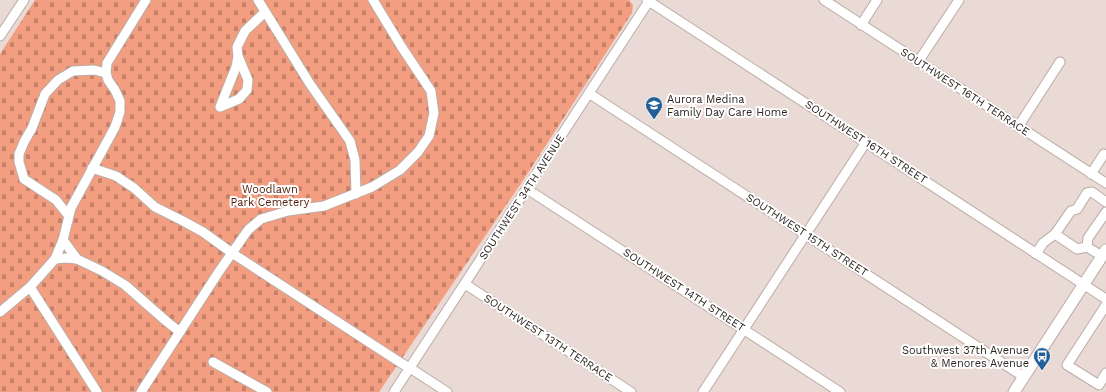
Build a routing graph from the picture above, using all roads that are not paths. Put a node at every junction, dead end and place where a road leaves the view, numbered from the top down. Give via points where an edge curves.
1 (24, 0) edge
2 (146, 0) edge
3 (258, 0) edge
4 (373, 0) edge
5 (648, 0) edge
6 (824, 0) edge
7 (877, 0) edge
8 (959, 0) edge
9 (265, 12) junction
10 (861, 24) junction
11 (0, 36) edge
12 (238, 56) junction
13 (918, 62) junction
14 (1060, 62) dead end
15 (106, 73) junction
16 (590, 94) junction
17 (1018, 127) junction
18 (866, 142) junction
19 (1104, 154) dead end
20 (92, 168) junction
21 (1091, 174) junction
22 (1106, 183) edge
23 (527, 188) junction
24 (356, 194) junction
25 (1105, 200) edge
26 (1106, 212) edge
27 (68, 215) junction
28 (1055, 234) junction
29 (806, 235) junction
30 (63, 240) junction
31 (1087, 247) junction
32 (232, 253) junction
33 (1036, 254) junction
34 (1105, 254) edge
35 (55, 259) junction
36 (77, 259) junction
37 (465, 284) junction
38 (1084, 285) junction
39 (30, 287) junction
40 (1106, 299) edge
41 (1106, 305) edge
42 (0, 312) edge
43 (744, 329) junction
44 (180, 332) junction
45 (213, 362) dead end
46 (410, 368) junction
47 (1106, 373) edge
48 (1024, 377) junction
49 (1097, 388) edge
50 (97, 392) edge
51 (141, 392) edge
52 (267, 392) edge
53 (394, 392) edge
54 (447, 392) edge
55 (631, 392) edge
56 (703, 392) edge
57 (840, 392) edge
58 (1014, 392) edge

1 - 11 street
2 - 15 street via 107,63
3 - 9 street
4 - 24 street via 432,91 434,114 429,136 418,152 400,170
5 - 16 street, SOUTHWEST 34TH AVENUE
5 - 18 street, SOUTHWEST 16TH STREET
6 - 10 street, SOUTHWEST 16TH TERRACE
7 - 10 street
8 - 13 street
9 - 12 street via 244,31 237,47
9 - 24 street via 310,84 350,141 355,160
10 - 13 street, SOUTHWEST 16TH TERRACE
12 - 12 street via 248,80 247,90 240,99 220,107
13 - 17 street, SOUTHWEST 16TH TERRACE
14 - 17 street
15 - 20 street via 120,101 120,112 115,127
15 - 27 street via 94,70 74,71 58,80 45,94 19,154 24,180 56,200
16 - 23 street, SOUTHWEST 34TH AVENUE
16 - 29 street, SOUTHWEST 15TH STREET
17 - 21 street, SOUTHWEST 16TH TERRACE
18 - 29 street
18 - 33 street, SOUTHWEST 16TH STREET
19 - 21 street
20 - 27 street
20 - 32 street via 116,176 155,207 203,232
21 - 22 street, SOUTHWEST 16TH TERRACE
23 - 37 street, SOUTHWEST 34TH AVENUE
23 - 43 street, SOUTHWEST 14TH STREET
24 - 32 street via 324,206 288,211 261,219 248,230
25 - 28 street via 1092,192 1087,193 1077,209 1070,211
26 - 31 street via 1088,238
27 - 30 street
28 - 31 street via 1077,249
28 - 33 street via 1043,243
29 - 43 street
29 - 48 street, SOUTHWEST 15TH STREET
30 - 35 street
30 - 36 street
31 - 34 street
32 - 44 street
32 - 46 street
33 - 38 street, SOUTHWEST 16TH STREET
34 - 38 main road
35 - 36 street
35 - 39 street
36 - 44 street via 125,285
37 - 46 street, SOUTHWEST 34TH AVENUE
37 - 55 street, SOUTHWEST 13TH TERRACE
38 - 40 street, SOUTHWEST 16TH STREET
38 - 48 main road
39 - 42 street
39 - 50 street
41 - 49 street via 1067,365
43 - 56 street
43 - 57 street, SOUTHWEST 14TH STREET
44 - 51 street
45 - 52 street
46 - 53 street, SOUTHWEST 34TH AVENUE
46 - 54 street
47 - 49 street
48 - 58 main road

